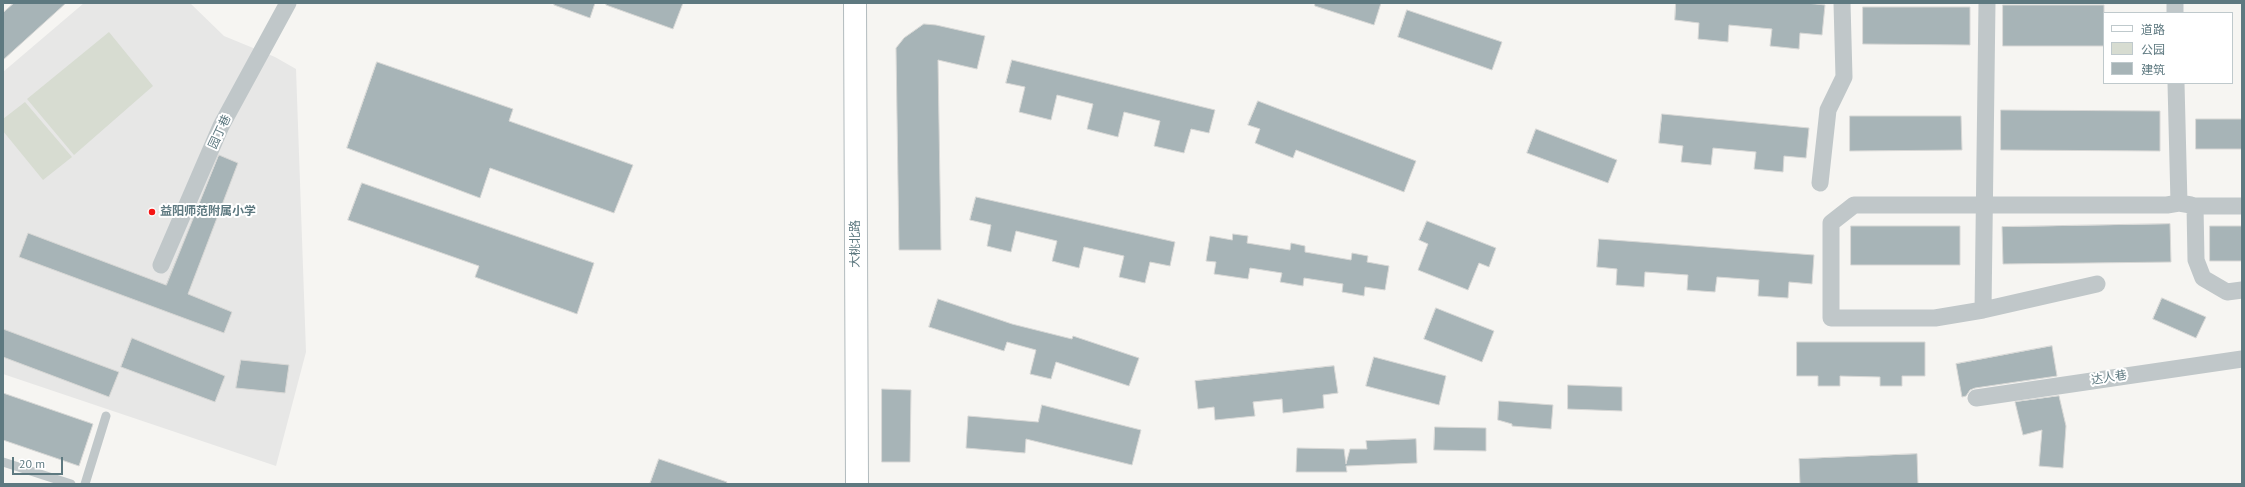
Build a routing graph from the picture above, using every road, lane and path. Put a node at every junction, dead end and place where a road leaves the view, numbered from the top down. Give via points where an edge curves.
1 (288, 3) edge
2 (855, 3) edge
3 (1842, 3) edge
4 (1987, 3) edge
5 (2176, 84) edge
6 (1820, 183) dead end
7 (2187, 205) junction
8 (1984, 206) junction
9 (2242, 206) edge
10 (161, 265) dead end
11 (2097, 284) dead end
12 (2242, 290) edge
13 (1983, 310) junction
14 (2242, 359) edge
15 (1976, 398) dead end
16 (106, 416) dead end
17 (3, 462) edge
18 (71, 484) edge
19 (85, 484) edge
20 (857, 484) edge

1 - 10 street, 园丁巷 via 221,126
2 - 20 street, 大桃北路
3 - 6 street via 1844,77 1828,110
4 - 8 street
5 - 7 street
7 - 8 street
7 - 9 street
7 - 12 street via 2196,260 2203,278 2227,292
8 - 13 street
8 - 13 street via 1854,206 1831,223 1831,318 1935,318
11 - 13 street
14 - 15 street, 达人巷
16 - 19 lane
17 - 18 lane

